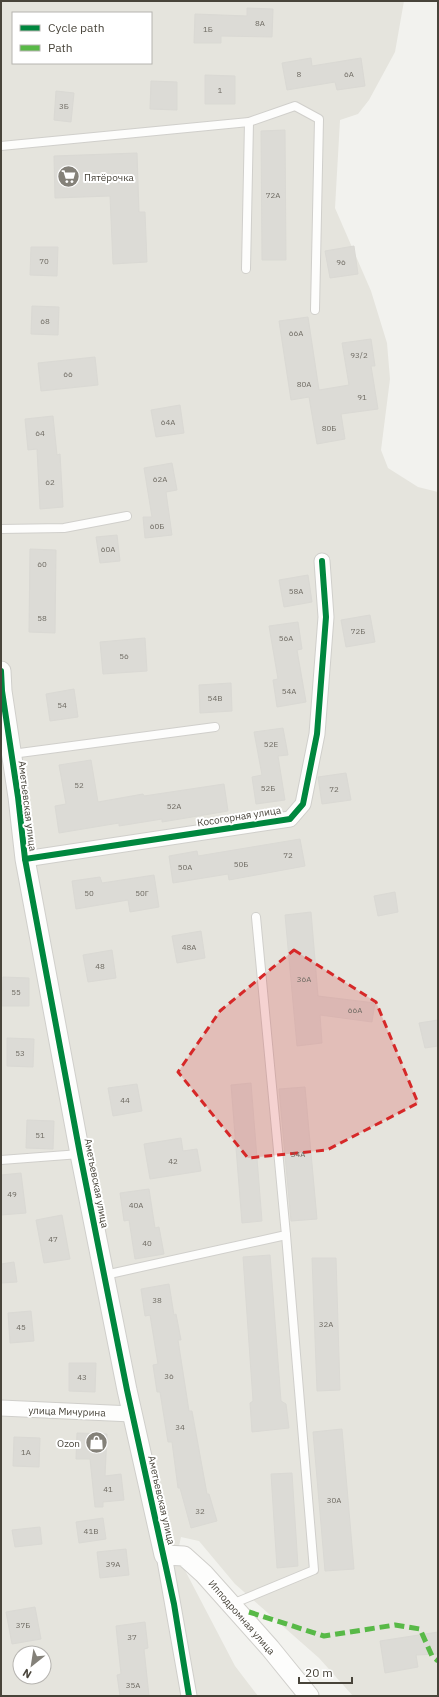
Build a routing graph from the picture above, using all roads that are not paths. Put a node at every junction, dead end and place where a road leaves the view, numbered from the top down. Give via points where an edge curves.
1 (249, 122) junction
2 (1, 146) edge
3 (246, 268) dead end
4 (314, 310) dead end
5 (127, 516) dead end
6 (1, 529) edge
7 (322, 561) dead end
8 (1, 671) edge
9 (215, 727) dead end
10 (12, 754) junction
11 (25, 859) junction
12 (256, 917) dead end
13 (80, 1154) junction
14 (1, 1160) edge
15 (286, 1236) junction
16 (105, 1275) junction
17 (1, 1408) edge
18 (132, 1414) junction
19 (164, 1555) junction
20 (232, 1604) junction
21 (189, 1696) edge
22 (309, 1696) edge

1 - 2 lane
1 - 3 lane
1 - 4 lane via 295,106 319,118
5 - 6 lane via 64,528
7 - 11 street, Косогорная улица via 326,617 317,734 303,804 290,819
8 - 10 street, Аметьевская улица
9 - 10 lane
10 - 11 street, Аметьевская улица
11 - 13 street, Аметьевская улица
12 - 15 lane
13 - 14 lane
13 - 16 street, Аметьевская улица
15 - 16 lane
15 - 20 lane via 314,1570
16 - 18 street, Аметьевская улица
17 - 18 street, улица Мичурина
18 - 19 street, Аметьевская улица
19 - 20 street, Ипподромная улица via 184,1556
19 - 21 street, Аметьевская улица
20 - 22 street, Ипподромная улица

